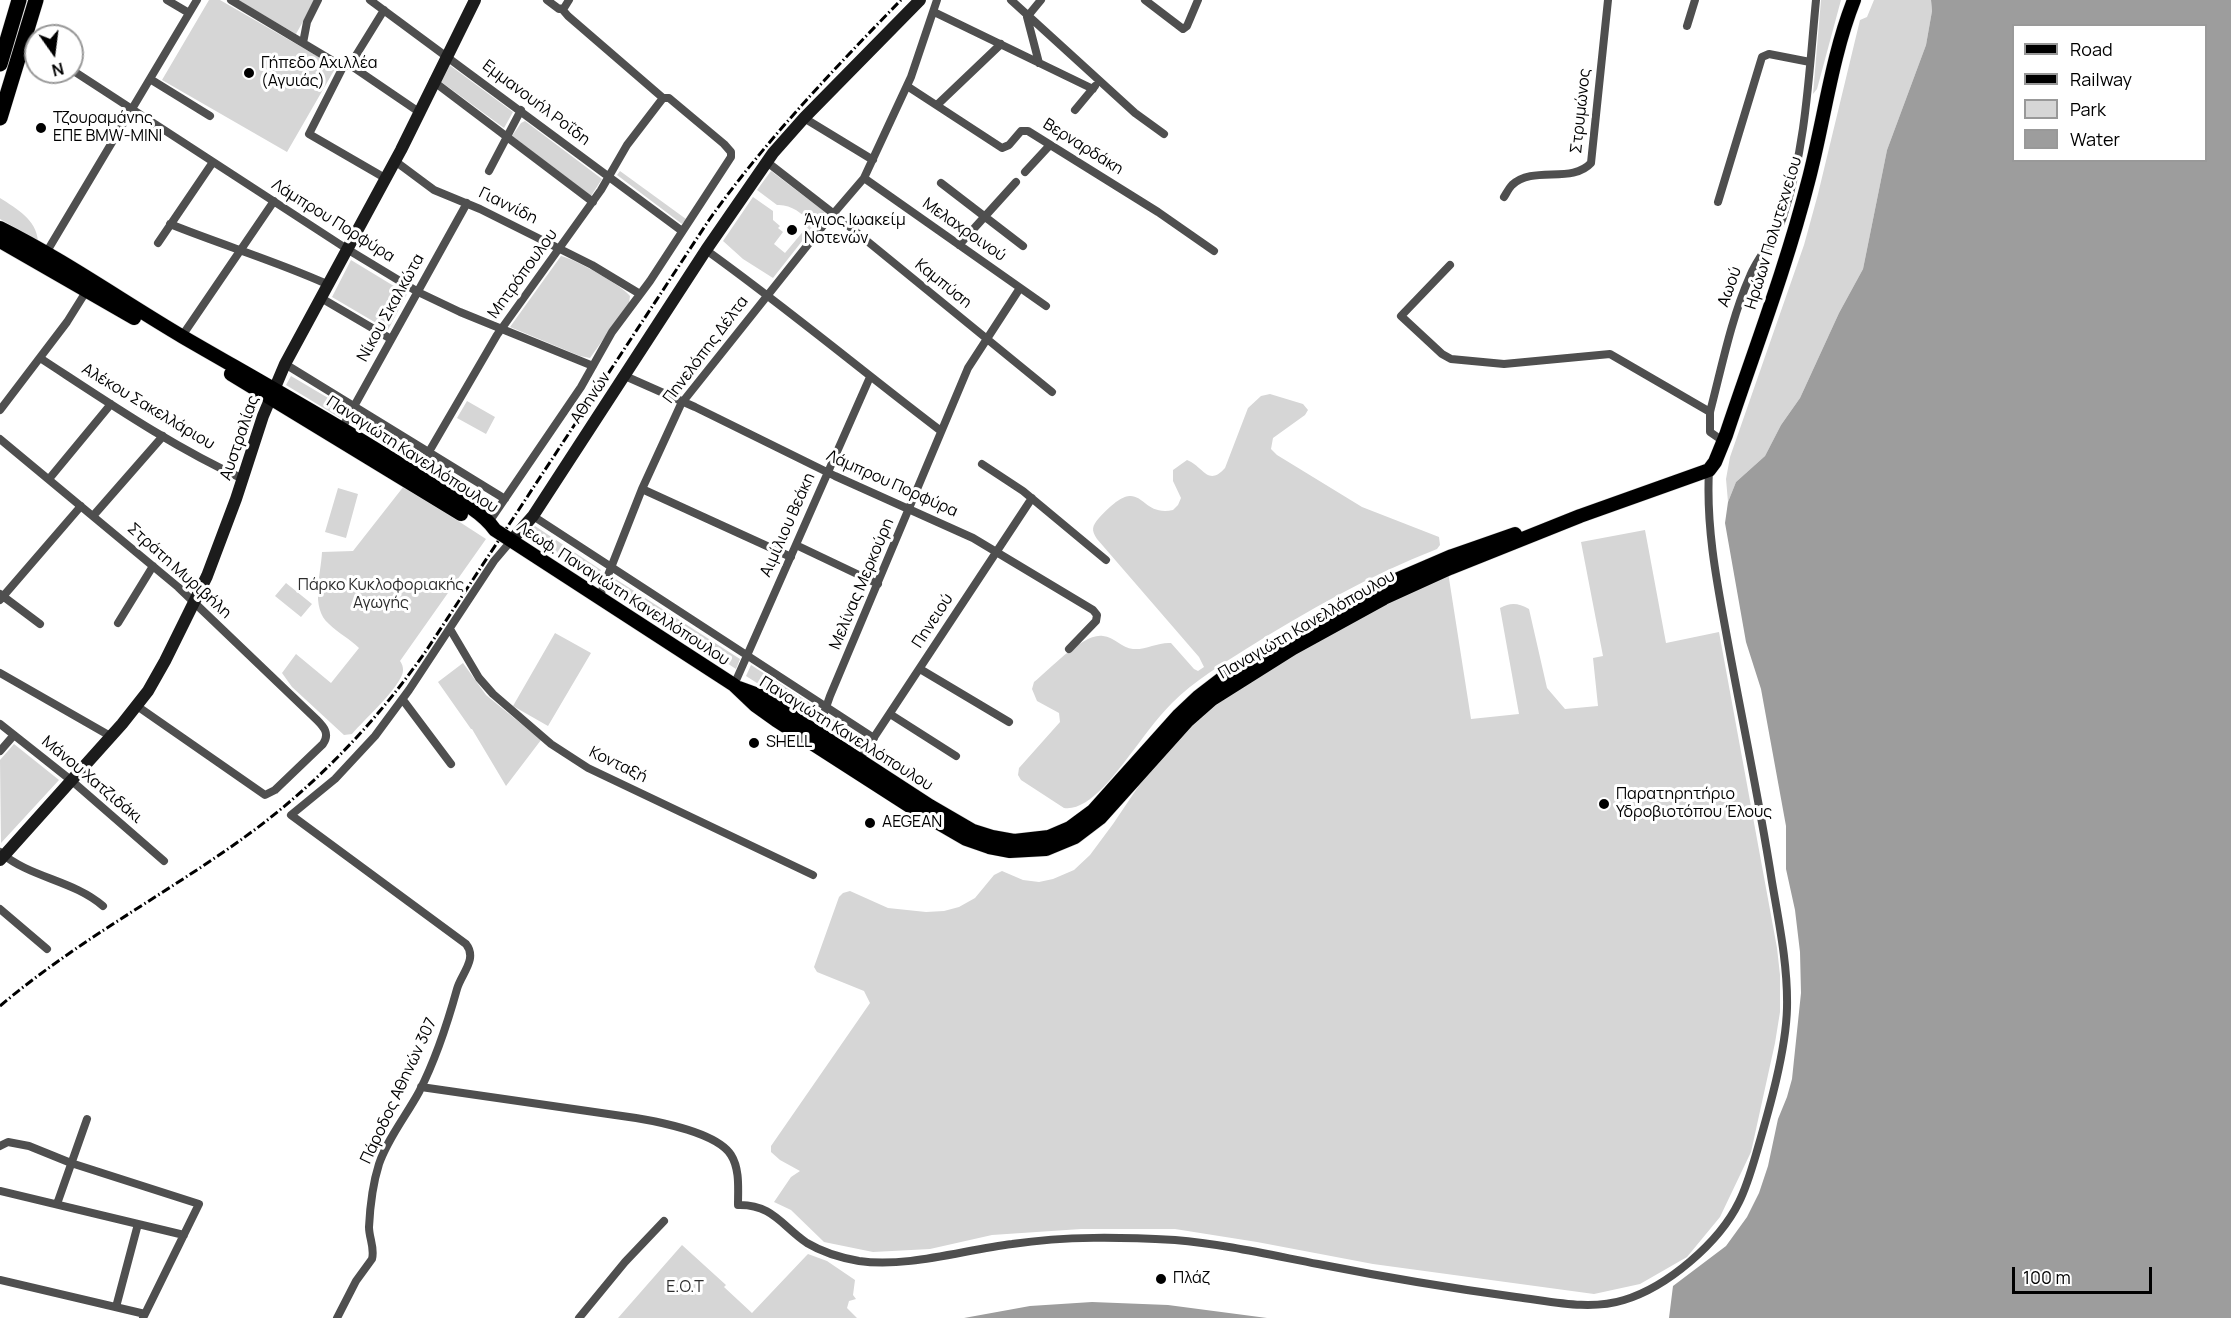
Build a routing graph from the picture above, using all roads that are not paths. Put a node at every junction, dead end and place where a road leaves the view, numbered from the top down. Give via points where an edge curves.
1 (19, 0) edge
2 (36, 0) edge
3 (167, 0) edge
4 (197, 0) edge
5 (231, 0) edge
6 (318, 0) edge
7 (370, 0) edge
8 (475, 0) edge
9 (547, 0) edge
10 (570, 0) edge
11 (920, 0) edge
12 (937, 0) edge
13 (1011, 0) edge
14 (1041, 0) edge
15 (1145, 0) edge
16 (1198, 0) edge
17 (1608, 0) edge
18 (1695, 0) edge
19 (1816, 0) edge
20 (1854, 0) edge
21 (562, 9) junction
22 (384, 10) junction
23 (934, 12) junction
24 (189, 13) junction
25 (1028, 13) junction
26 (33, 24) edge
27 (1687, 26) dead end
28 (303, 43) junction
29 (1001, 44) junction
30 (446, 56) junction
31 (24, 57) edge
32 (1039, 63) junction
33 (1810, 63) junction
34 (0, 64) edge
35 (346, 66) junction
36 (84, 78) edge
37 (150, 79) junction
38 (434, 81) junction
39 (1100, 81) junction
40 (907, 86) junction
41 (1093, 89) junction
42 (663, 98) junction
43 (937, 105) junction
44 (132, 110) junction
45 (521, 110) junction
46 (1075, 110) dead end
47 (419, 112) junction
48 (210, 116) dead end
49 (0, 118) edge
50 (804, 118) junction
51 (1164, 134) dead end
52 (506, 136) junction
53 (1050, 145) junction
54 (873, 160) junction
55 (395, 161) junction
56 (213, 162) junction
57 (767, 162) junction
58 (489, 171) dead end
59 (1025, 172) dead end
60 (608, 176) junction
61 (385, 178) junction
62 (864, 178) junction
63 (1016, 182) dead end
64 (941, 183) dead end
65 (1504, 197) dead end
66 (274, 201) junction
67 (593, 202) junction
68 (1718, 202) dead end
69 (467, 203) junction
70 (834, 214) junction
71 (984, 216) junction
72 (170, 225) junction
73 (0, 228) edge
74 (682, 231) junction
75 (0, 241) edge
76 (158, 243) dead end
77 (959, 245) junction
78 (1023, 246) dead end
79 (559, 248) junction
80 (347, 249) junction
81 (706, 250) junction
82 (1214, 251) dead end
83 (240, 252) junction
84 (46, 253) junction
85 (1450, 266) dead end
86 (327, 284) junction
87 (1020, 288) junction
88 (87, 290) junction
89 (418, 292) junction
90 (640, 294) junction
91 (768, 294) junction
92 (321, 298) junction
93 (1046, 306) dead end
94 (501, 329) junction
95 (183, 336) junction
96 (391, 339) junction
97 (988, 340) junction
98 (40, 358) junction
99 (285, 364) junction
100 (593, 366) junction
101 (625, 376) junction
102 (870, 377) junction
103 (273, 392) junction
104 (1052, 392) dead end
105 (683, 401) junction
106 (111, 404) junction
107 (354, 406) junction
108 (0, 410) edge
109 (1710, 412) junction
110 (342, 428) junction
111 (941, 431) junction
112 (163, 436) junction
113 (0, 439) edge
114 (1723, 441) junction
115 (429, 452) junction
116 (982, 464) dead end
117 (1709, 470) junction
118 (828, 473) junction
119 (416, 474) junction
120 (243, 479) junction
121 (49, 480) junction
122 (642, 489) junction
123 (1032, 498) junction
124 (505, 499) junction
125 (81, 506) junction
126 (909, 509) junction
127 (93, 516) junction
128 (533, 516) junction
129 (1580, 516) junction
130 (492, 526) junction
131 (511, 541) junction
132 (796, 545) junction
133 (997, 551) junction
134 (791, 557) junction
135 (1106, 560) dead end
136 (153, 566) junction
137 (610, 567) junction
138 (878, 584) junction
139 (1, 597) edge
140 (599, 598) junction
141 (195, 604) junction
142 (40, 624) dead end
143 (118, 624) dead end
144 (450, 629) junction
145 (1069, 649) dead end
146 (747, 656) junction
147 (920, 669) junction
148 (0, 673) edge
149 (734, 686) junction
150 (402, 700) junction
151 (137, 706) junction
152 (826, 707) junction
153 (890, 714) junction
154 (1010, 723) dead end
155 (0, 724) edge
156 (817, 734) junction
157 (14, 735) junction
158 (112, 736) junction
159 (874, 738) junction
160 (0, 751) edge
161 (956, 756) dead end
162 (859, 760) junction
163 (451, 764) dead end
164 (72, 782) junction
165 (291, 815) joint
166 (1, 856) edge
167 (164, 861) dead end
168 (813, 875) dead end
169 (103, 906) dead end
170 (0, 909) edge
171 (47, 949) dead end
172 (421, 1087) junction
173 (87, 1119) dead end
174 (0, 1146) edge
175 (71, 1163) junction
176 (0, 1191) edge
177 (57, 1204) junction
178 (664, 1221) dead end
179 (138, 1224) junction
180 (184, 1235) junction
181 (0, 1280) edge
182 (116, 1307) junction
183 (144, 1316) edge
184 (337, 1318) edge
185 (579, 1318) edge

1 - 34 highway
2 - 26 highway
3 - 24 street
4 - 24 street
5 - 28 street
6 - 28 street
7 - 22 street, Εμμανουήλ Ροΐδη
8 - 30 street, Αυστραλίας
9 - 21 street
10 - 21 street
11 - 50 street, Αθηνών
12 - 23 street, Πηνελόπης Δέλτα
13 - 25 street
14 - 25 street
15 - 16 street via 1183,29
17 - 65 street, Στρυμώνος via 1591,163 1580,171 1524,179 1513,184
18 - 27 street
19 - 33 street, Αωού
20 - 114 main road, Ηρώων Πολυτεχνείου via 1795,229
21 - 42 street
22 - 30 street, Εμμανουήλ Ροΐδη
22 - 35 street
23 - 29 street
23 - 40 street, Πηνελόπης Δέλτα
24 - 37 street
25 - 32 street
25 - 39 street
28 - 35 street
29 - 32 street
29 - 43 street
30 - 38 street, Αυστραλίας
30 - 45 street, Εμμανουήλ Ροΐδη
31 - 49 highway
32 - 41 street
33 - 68 street via 1769,54 1762,57
33 - 109 street, Αωού via 1798,157 1784,214 1746,284
35 - 47 street
35 - 61 street via 309,134
36 - 44 street, Λάμπρου Πορφύρα
37 - 44 street
37 - 48 street
38 - 47 street, Αυστραλίας
38 - 52 street
39 - 41 street
39 - 51 street
40 - 43 street, Βερναρδάκη
40 - 54 street, Πηνελόπης Δέλτα
41 - 46 street
42 - 60 street, Μητρόπουλου
42 - 74 street via 669,98 732,154
43 - 53 street, Βερναρδάκη via 1002,148 1023,130
44 - 56 street, Λάμπρου Πορφύρα
44 - 84 street
45 - 52 street
45 - 60 street, Εμμανουήλ Ροΐδη
47 - 55 street, Αυστραλίας
50 - 54 street
50 - 57 street, Αθηνών
52 - 58 street
52 - 67 street
53 - 59 street
53 - 82 street, Βερναρδάκη
54 - 62 street, Πηνελόπης Δέλτα
55 - 61 street, Αυστραλίας
55 - 69 street, Γιαννίδη via 430,187
56 - 66 street, Λάμπρου Πορφύρα
56 - 72 street
57 - 70 street, Καμπύση
57 - 81 street, Αθηνών
60 - 67 street, Μητρόπουλου
60 - 74 street, Εμμανουήλ Ροΐδη
61 - 80 street, Αυστραλίας
62 - 70 street, Πηνελόπης Δέλτα
62 - 77 street, Μελαχροινού
63 - 71 street
64 - 71 street
66 - 80 street, Λάμπρου Πορφύρα
66 - 83 street
67 - 79 street, Μητρόπουλου
69 - 79 street, Γιαννίδη
69 - 89 street, Νίκου Σκαλκώτα
70 - 91 street, Πηνελόπης Δέλτα
70 - 97 street, Καμπύση
71 - 77 street
71 - 78 street
72 - 76 street
72 - 83 street
73 - 84 main road, Παναγιώτη Κανελλόπουλου
74 - 90 street
75 - 88 main road, Παναγιώτη Κανελλόπουλου
77 - 87 street, Μελαχροινού
79 - 90 street, Γιαννίδη
79 - 94 street, Μητρόπουλου
80 - 86 street, Αυστραλίας
80 - 89 street, Λάμπρου Πορφύρα
81 - 91 street
81 - 101 street, Αθηνών
83 - 86 street
83 - 95 street
84 - 95 main road, Παναγιώτη Κανελλόπουλου
85 - 109 street via 1401,316 1447,357 1504,364 1610,354
86 - 92 street, Αυστραλίας
87 - 93 street, Μελαχροινού
87 - 97 street, Μελίνας Μερκούρη
88 - 98 street
88 - 103 main road, Παναγιώτη Κανελλόπουλου
89 - 94 street, Λάμπρου Πορφύρα
89 - 96 street, Νίκου Σκαλκώτα
90 - 100 street
91 - 102 street
91 - 105 street, Πηνελόπης Δέλτα
92 - 96 street
92 - 99 street, Αυστραλίας
94 - 100 street, Λάμπρου Πορφύρα
94 - 115 street, Μητρόπουλου
95 - 103 main road, Παναγιώτη Κανελλόπουλου
96 - 107 street, Νίκου Σκαλκώτα
97 - 104 street, Καμπύση
97 - 111 street, Μελίνας Μερκούρη via 970,363
98 - 106 street, Αλέκου Σακελλάριου
98 - 108 street
99 - 103 street, Αυστραλίας
99 - 107 street
100 - 124 street
101 - 105 street, Λάμπρου Πορφύρα
101 - 128 street, Αθηνών
102 - 111 street
102 - 118 street, Αιμίλιου Βεάκη
103 - 110 main road, Παναγιώτη Κανελλόπουλου
103 - 120 street, Αυστραλίας
103 - 130 main road, Παναγιώτη Κανελλόπουλου via 480,526
105 - 118 street, Λάμπρου Πορφύρα
105 - 122 street, Πηνελόπης Δέλτα
106 - 112 street, Αλέκου Σακελλάριου
106 - 121 street
107 - 110 street, Νίκου Σκαλκώτα
107 - 115 street
109 - 114 street via 1710,432
110 - 119 main road, Παναγιώτη Κανελλόπουλου
111 - 126 street, Μελίνας Μερκούρη
112 - 120 street, Αλέκου Σακελλάριου
112 - 127 street
113 - 121 street, Στράτη Μυριβήλη
114 - 117 main road, Ηρώων Πολυτεχνείου
115 - 119 street, Μητρόπουλου
115 - 124 street
116 - 123 street
117 - 129 main road, Παναγιώτη Κανελλόπουλου
117 - 172 street via 1714,566 1765,836 1781,943 1786,1025 1771,1100 1738,1205 1721,1230 1690,1261 1631,1297 1609,1303 1579,1304 1443,1287 1171,1240 1070,1237 921,1259 862,1261 809,1244 760,1207 738,1205 734,1161 709,1138 636,1118
118 - 126 street, Λάμπρου Πορφύρα
118 - 132 street, Αιμίλιου Βεάκη
119 - 130 main road, Παναγιώτη Κανελλόπουλου
120 - 141 street, Αυστραλίας
121 - 125 street, Στράτη Μυριβήλη
122 - 134 street
122 - 137 street, Πηνελόπης Δέλτα
123 - 133 street, Πηνειού
123 - 135 street
124 - 130 street
125 - 127 street, Στράτη Μυριβήλη
125 - 139 street
126 - 133 street, Λάμπρου Πορφύρα
126 - 138 street, Μελίνας Μερκούρη
127 - 136 street, Στράτη Μυριβήλη
128 - 131 street, Αθηνών
128 - 137 street
129 - 149 main road, Παναγιώτη Κανελλόπουλου via 1402,589 1241,679 1187,721 1100,818 1075,837 1038,850 1003,850 958,834 776,720
129 - 162 main road, Παναγιώτη Κανελλόπουλου via 1493,540 1405,576 1261,654 1218,681 1184,709 1088,816 1049,837 1014,841 979,833
130 - 131 main road, Λεωφ. Παναγιώτη Κανελλόπουλου
131 - 140 main road, Λεωφ. Παναγιώτη Κανελλόπουλου
131 - 144 street, Αθηνών
132 - 134 street, Αιμίλιου Βεάκη
132 - 138 street
133 - 145 street, Λάμπρου Πορφύρα via 1096,613 1096,621
133 - 147 street, Πηνειού
134 - 146 street, Αιμίλιου Βεάκη
136 - 141 street, Στράτη Μυριβήλη
136 - 143 street
137 - 140 street, Πηνελόπης Δέλτα
137 - 146 street
138 - 152 street, Μελίνας Μερκούρη
139 - 142 street
140 - 149 main road, Λεωφ. Παναγιώτη Κανελλόπουλου
141 - 151 street, Αυστραλίας
141 - 151 street, Στράτη Μυριβήλη via 324,727 327,735 322,745 266,795
144 - 150 street, Αθηνών
144 - 168 street, Κονταξή via 488,688 564,754
146 - 149 street, Αιμίλιου Βεάκη
146 - 152 street
147 - 153 street, Πηνειού
147 - 154 street
148 - 158 street
149 - 156 main road, Παναγιώτη Κανελλόπουλου via 761,696
150 - 163 street
150 - 165 street, Αθηνών via 352,763
151 - 158 street, Αυστραλίας
152 - 156 street, Μελίνας Μερκούρη
152 - 159 street
153 - 159 street, Πηνειού
153 - 161 street
155 - 157 street, Μάνου Χατζιδάκι
156 - 162 main road, Παναγιώτη Κανελλόπουλου
157 - 160 street
157 - 164 street, Μάνου Χατζιδάκι
158 - 164 street, Αυστραλίας
159 - 162 street, Πηνειού
164 - 166 street, Αυστραλίας
164 - 167 street, Μάνου Χατζιδάκι
165 - 172 street, Πάροδος Αθηνών 307 via 469,948 471,958
166 - 169 street
170 - 171 street
172 - 184 street, Πάροδος Αθηνών 307 via 379,1165 370,1224 372,1259
173 - 175 street
174 - 175 street via 6,1142 19,1144
175 - 177 street
175 - 180 street via 199,1204
176 - 177 street
177 - 179 street
178 - 185 street
179 - 180 street
179 - 182 street
180 - 183 street
181 - 182 street
182 - 183 street

